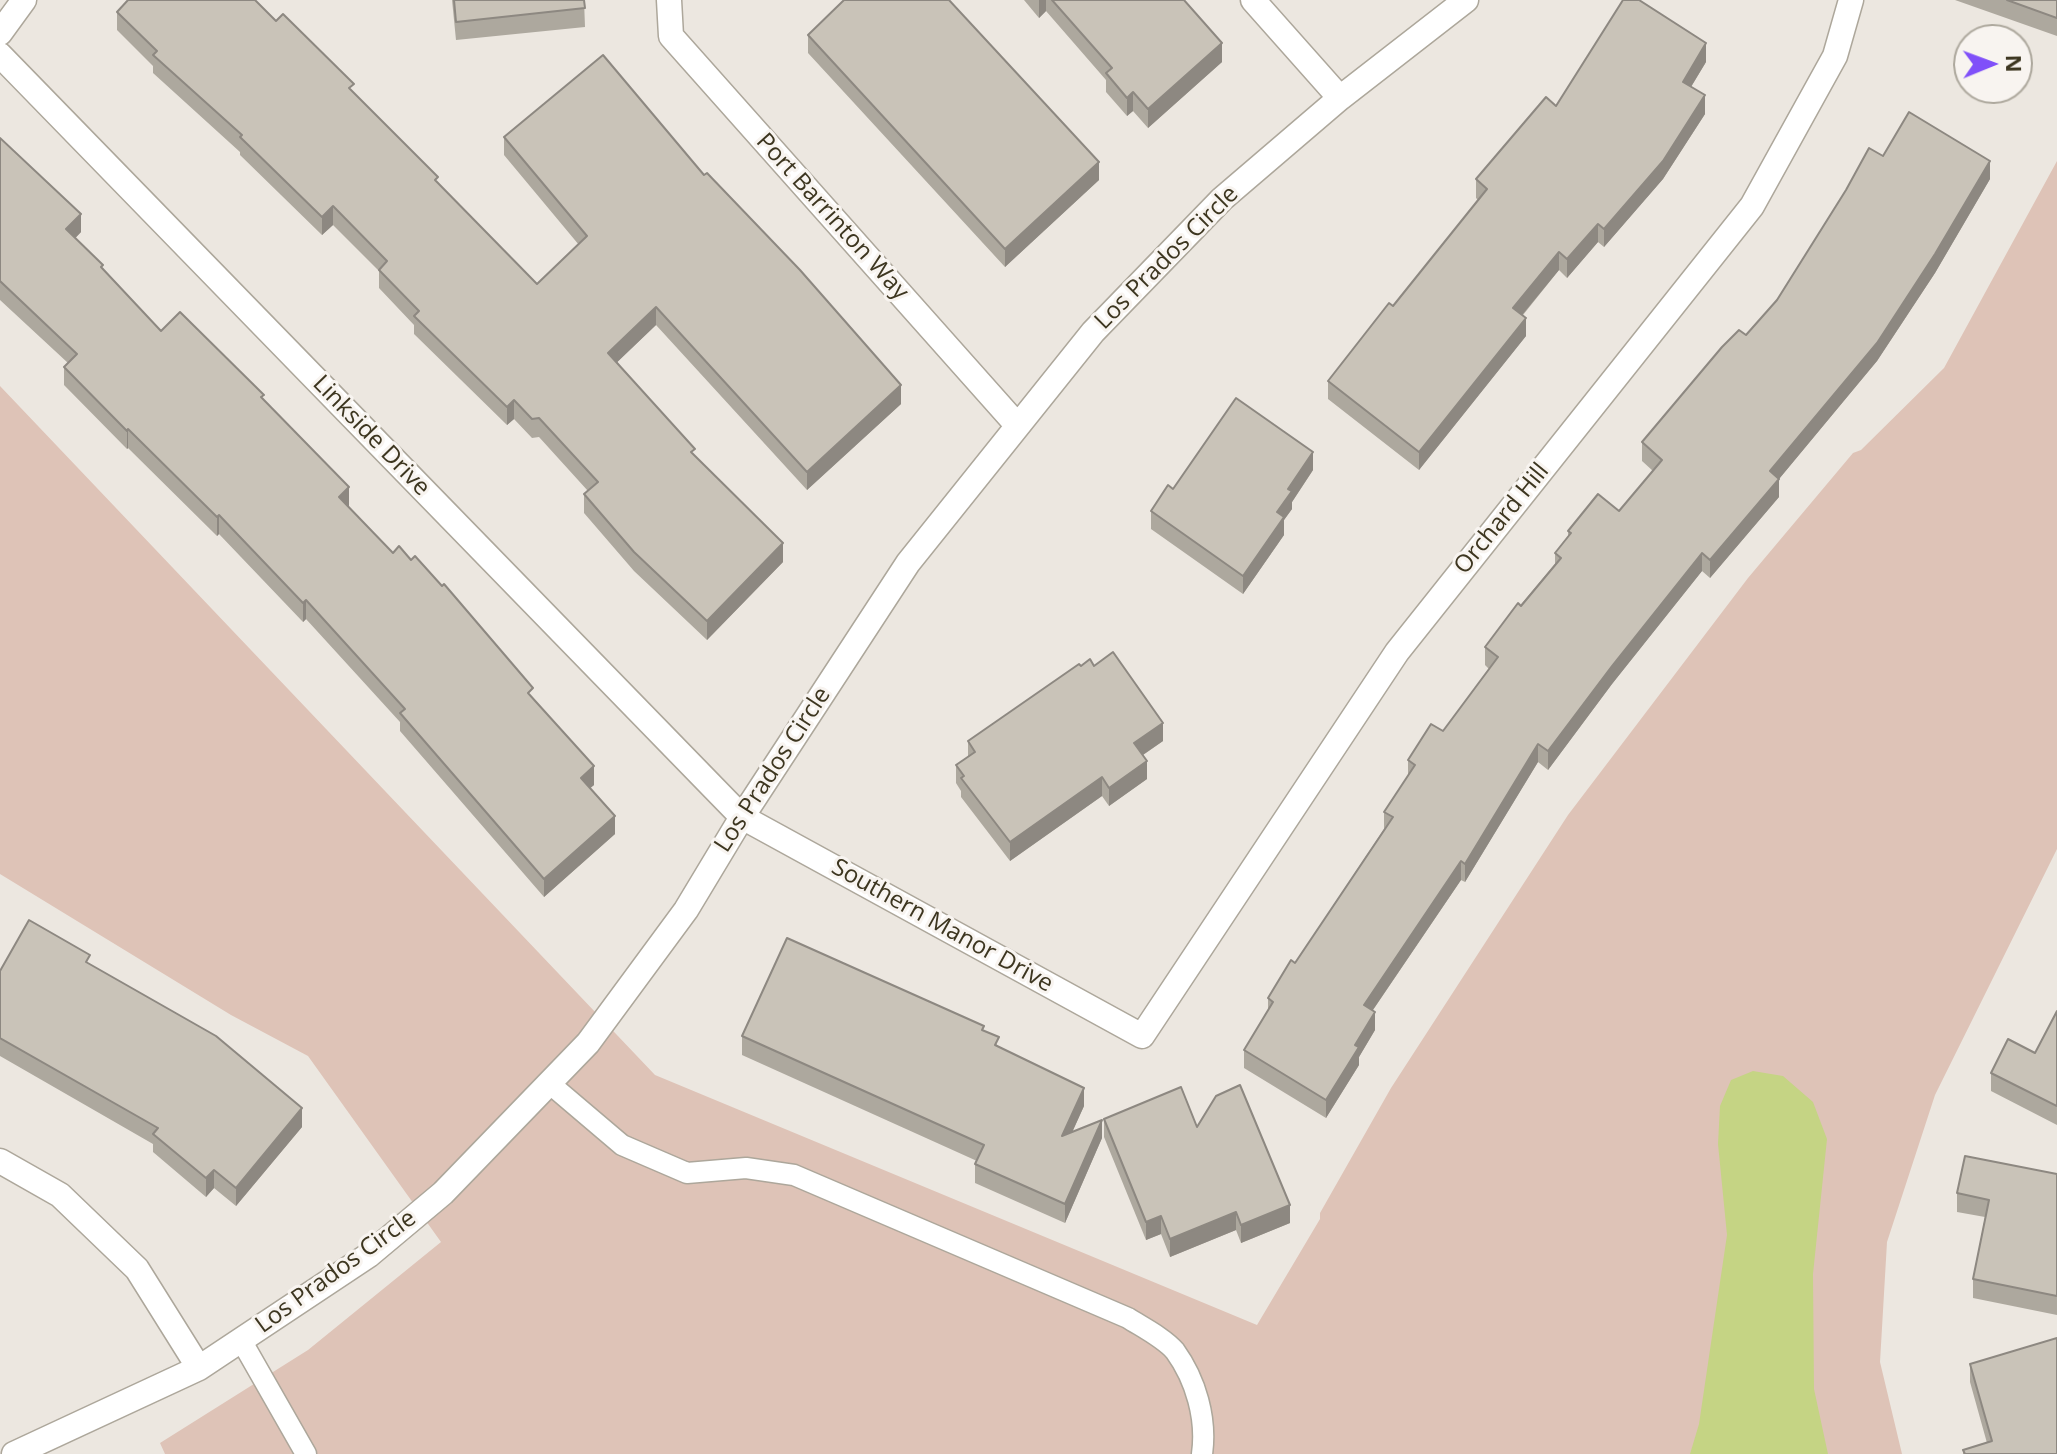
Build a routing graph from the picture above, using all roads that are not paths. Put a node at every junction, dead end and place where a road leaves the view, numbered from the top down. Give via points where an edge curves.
1 (24, 0) edge
2 (669, 0) edge
3 (1253, 0) edge
4 (1466, 0) edge
5 (1851, 0) edge
6 (0, 33) edge
7 (0, 55) edge
8 (1340, 98) junction
9 (1017, 425) junction
10 (742, 817) junction
11 (1142, 1036) joint
12 (549, 1083) junction
13 (0, 1161) edge
14 (241, 1340) junction
15 (199, 1368) junction
16 (14, 1454) edge
17 (306, 1454) edge
18 (1202, 1454) edge

1 - 6 street
2 - 9 street, Port Barrinton Way via 671,36
3 - 8 street
4 - 8 street, Los Prados Circle
5 - 11 street, Orchard Hill via 1835,56 1752,206 1397,652
7 - 10 street, Linkside Drive
8 - 9 street, Los Prados Circle via 1222,199 1093,332
9 - 10 street, Los Prados Circle via 908,563
10 - 11 street, Southern Manor Drive
10 - 12 street, Los Prados Circle via 686,910 588,1043
12 - 14 street, Los Prados Circle via 443,1193 369,1255
12 - 18 lane via 622,1145 687,1173 746,1168 794,1175 1128,1318 1173,1349 1195,1388 1205,1435
13 - 15 street via 60,1195 137,1269
14 - 15 street, Los Prados Circle
14 - 17 lane
15 - 16 street, Los Prados Circle

